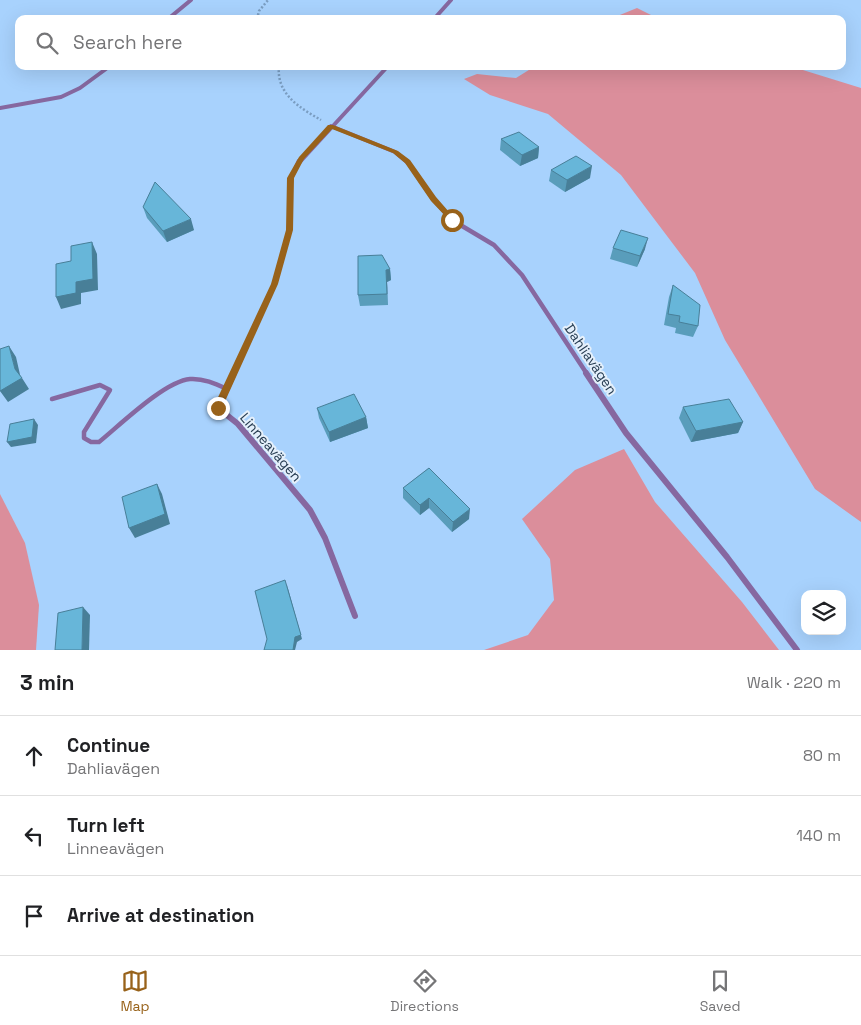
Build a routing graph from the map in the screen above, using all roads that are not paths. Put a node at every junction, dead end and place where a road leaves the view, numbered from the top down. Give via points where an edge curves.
1 (191, 0) edge
2 (451, 0) edge
3 (173, 15) edge
4 (438, 15) edge
5 (105, 70) edge
6 (384, 70) edge
7 (0, 108) edge
8 (331, 126) junction
9 (227, 389) junction
10 (52, 399) dead end
11 (355, 616) dead end
12 (797, 650) edge

1 - 3 street
2 - 4 street
5 - 7 street via 61,97
6 - 8 street, Linneavägen
8 - 9 street, Linneavägen via 301,158 291,178 289,230 274,284
8 - 12 street, Dahliavägen via 396,152 407,161 452,220 494,245 522,275 626,433 727,557
9 - 10 lane via 186,379 166,389 99,442 93,443 84,438 84,432 110,390 100,385
9 - 11 street, Linneavägen via 218,408 238,424 310,510 325,538

